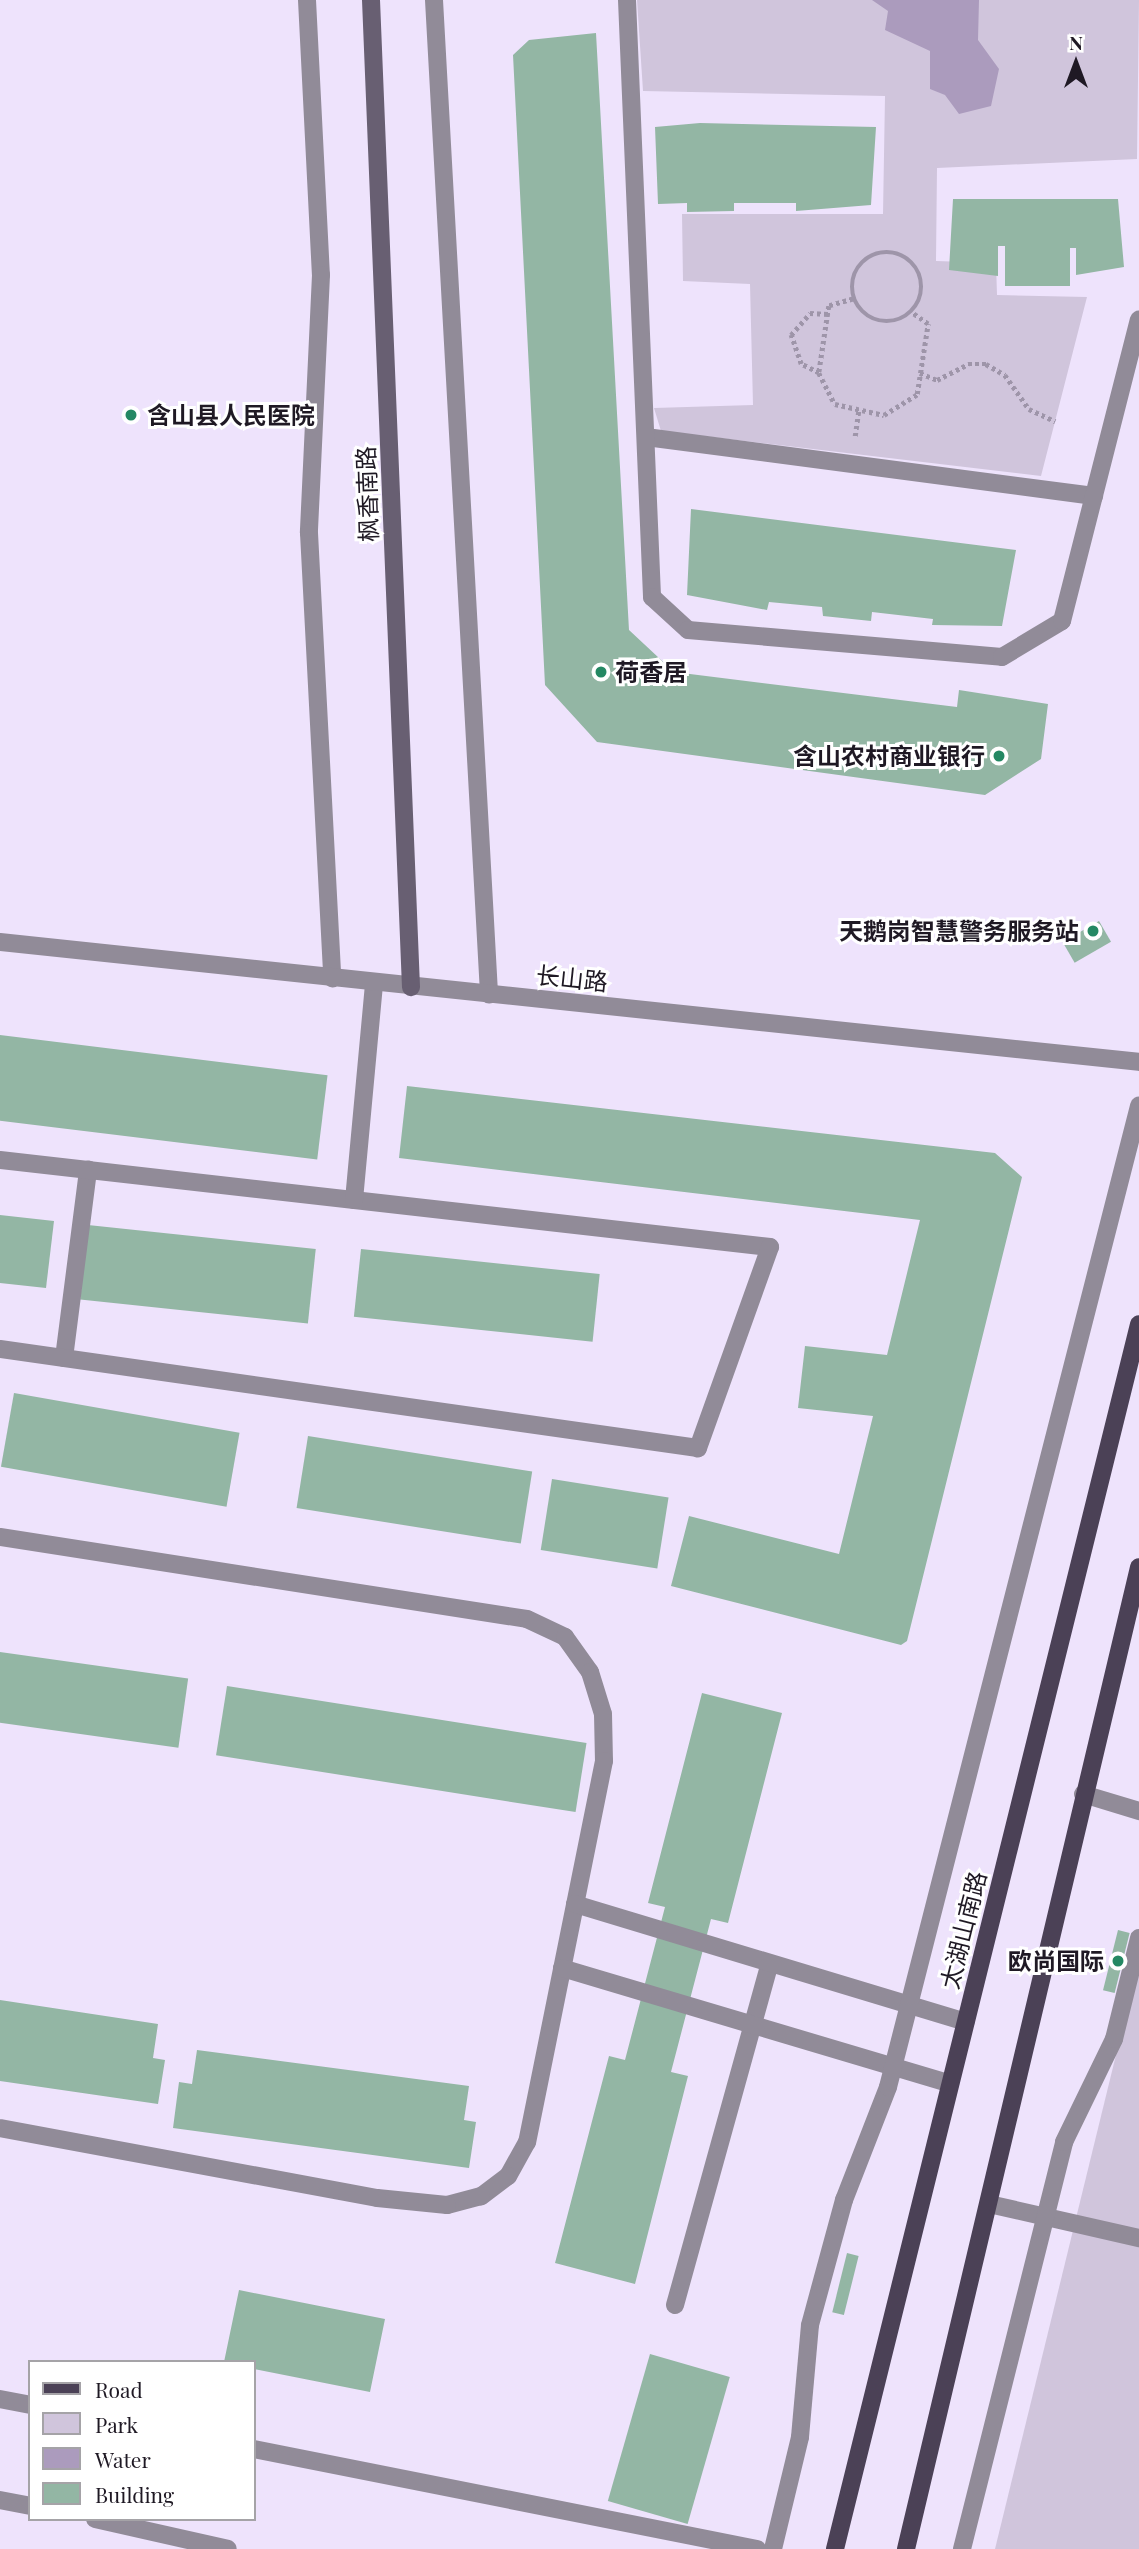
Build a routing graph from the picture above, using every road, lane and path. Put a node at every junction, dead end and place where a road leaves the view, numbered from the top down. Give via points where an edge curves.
1 (307, 0) edge
2 (371, 0) edge
3 (435, 0) edge
4 (628, 0) edge
5 (853, 299) junction
6 (911, 312) junction
7 (828, 314) junction
8 (1139, 320) edge
9 (819, 373) junction
10 (920, 373) junction
11 (1055, 421) dead end
12 (646, 437) junction
13 (1094, 496) junction
14 (0, 942) edge
15 (332, 978) junction
16 (374, 983) junction
17 (411, 987) junction
18 (489, 994) junction
19 (1139, 1062) edge
20 (1139, 1106) edge
21 (0, 1160) edge
22 (88, 1170) junction
23 (354, 1200) junction
24 (1139, 1324) edge
25 (0, 1349) edge
26 (64, 1358) junction
27 (0, 1536) edge
28 (1139, 1567) edge
29 (1083, 1794) junction
30 (1139, 1811) edge
31 (575, 1904) junction
32 (1139, 1938) edge
33 (769, 1965) junction
34 (562, 1968) junction
35 (910, 2005) junction
36 (966, 2021) junction
37 (751, 2025) junction
38 (894, 2067) junction
39 (950, 2084) junction
40 (0, 2128) edge
41 (989, 2204) junction
42 (1045, 2216) junction
43 (1139, 2238) edge
44 (675, 2305) dead end
45 (0, 2399) edge
46 (28, 2405) edge
47 (256, 2449) edge
48 (0, 2500) edge
49 (28, 2506) edge
50 (104, 2521) edge
51 (228, 2549) edge
52 (757, 2549) edge
53 (774, 2549) edge
54 (835, 2549) edge
55 (906, 2549) edge
56 (962, 2549) edge

1 - 15 street via 321,275 309,533
2 - 17 main road, 枫香南路
3 - 18 street
4 - 12 street
5 - 6 path via 879,321
5 - 6 path via 858,265 877,253 900,253 922,279
5 - 7 path via 829,306
6 - 10 path via 928,324
7 - 9 path
7 - 9 path via 810,313 791,335 801,364
8 - 13 street
9 - 10 path via 835,404 884,415 917,394
10 - 11 path via 937,380 968,364 986,364 1005,375 1029,409
12 - 13 street
12 - 13 street via 652,597 688,630 1002,657 1062,621
14 - 15 street, 长山路
15 - 16 street, 长山路
16 - 17 street, 长山路
16 - 23 street
17 - 18 street, 长山路
18 - 19 street, 长山路
20 - 35 street
21 - 22 street
22 - 23 street
22 - 26 street
23 - 26 street via 770,1247 698,1448
24 - 36 main road, 太湖山南路
25 - 26 street
27 - 31 street via 527,1619 565,1637 590,1672 603,1714 604,1761
28 - 29 main road
29 - 30 street
29 - 41 main road
31 - 33 street
31 - 34 street
32 - 42 street via 1114,2039 1064,2142
33 - 35 street
33 - 37 street
34 - 37 street
34 - 40 street via 527,2142 508,2176 481,2196 447,2205 377,2198
35 - 36 street
35 - 38 street
36 - 39 main road, 太湖山南路
37 - 38 street
37 - 44 street
38 - 39 street
38 - 53 street via 844,2200 810,2325 800,2437
39 - 54 main road, 太湖山南路
41 - 42 street
41 - 55 main road
42 - 43 street
42 - 56 street
45 - 46 street
47 - 52 street
48 - 49 street
50 - 51 street

